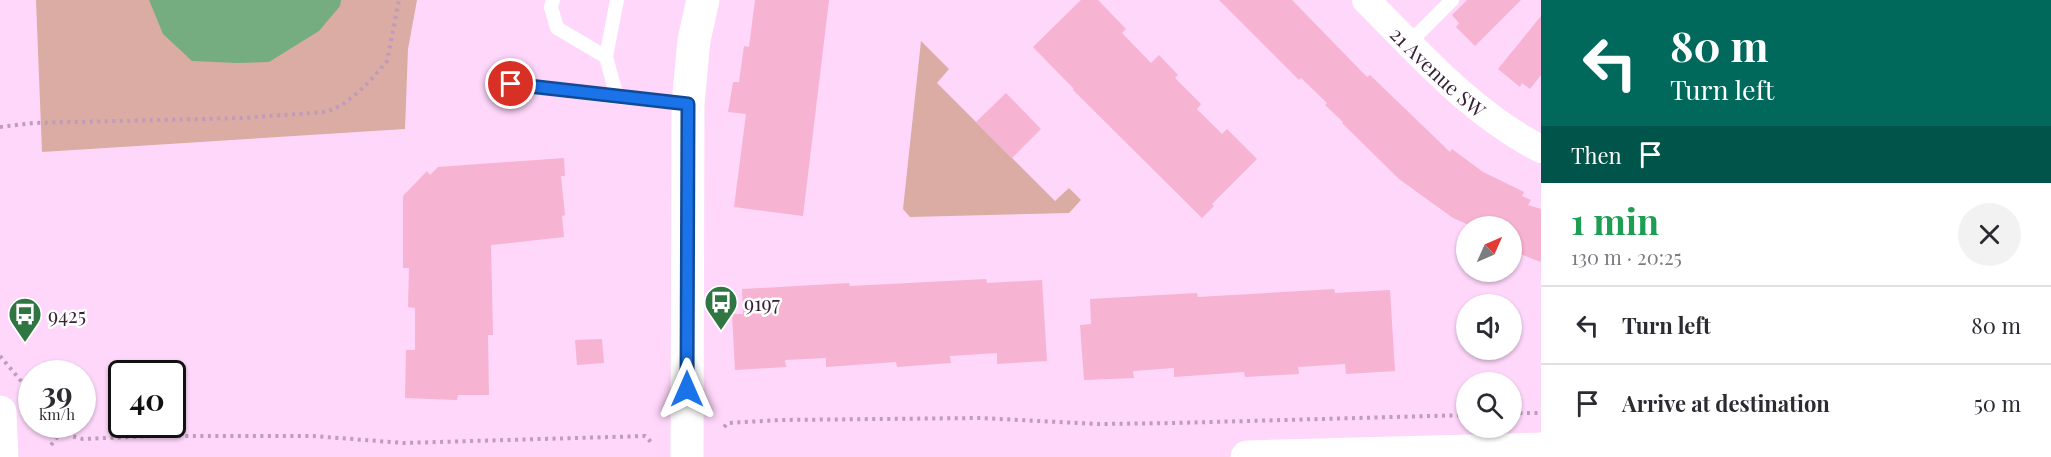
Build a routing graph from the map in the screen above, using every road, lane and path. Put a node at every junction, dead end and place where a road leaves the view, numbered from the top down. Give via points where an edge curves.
1 (399, 0) edge
2 (553, 0) edge
3 (617, 0) edge
4 (703, 0) edge
5 (1366, 0) edge
6 (1452, 0) edge
7 (1409, 43) junction
8 (606, 57) junction
9 (511, 84) dead end
10 (617, 97) junction
11 (688, 104) junction
12 (0, 127) edge
13 (1541, 149) edge
14 (0, 356) edge
15 (18, 377) edge
16 (0, 412) edge
17 (1522, 413) edge
18 (1541, 413) edge
19 (1456, 415) edge
20 (724, 427) dead end
21 (57, 438) edge
22 (96, 438) edge
23 (651, 442) dead end
24 (51, 445) dead end
25 (1541, 449) edge
26 (2, 457) edge
27 (687, 457) edge
28 (1247, 457) edge

1 - 12 path via 387,62 356,94 326,112
2 - 8 lane via 557,28
3 - 8 lane
4 - 11 street via 694,40
5 - 7 street, 21 Avenue SW
6 - 7 lane
7 - 13 street, 21 Avenue SW via 1468,101
8 - 10 lane
9 - 10 lane
10 - 11 lane
11 - 27 street
14 - 15 path
16 - 26 street
17 - 18 path
19 - 20 path via 1099,424 980,418 792,420 728,423
21 - 24 path
22 - 23 path via 313,436 404,443 645,436
25 - 28 street

